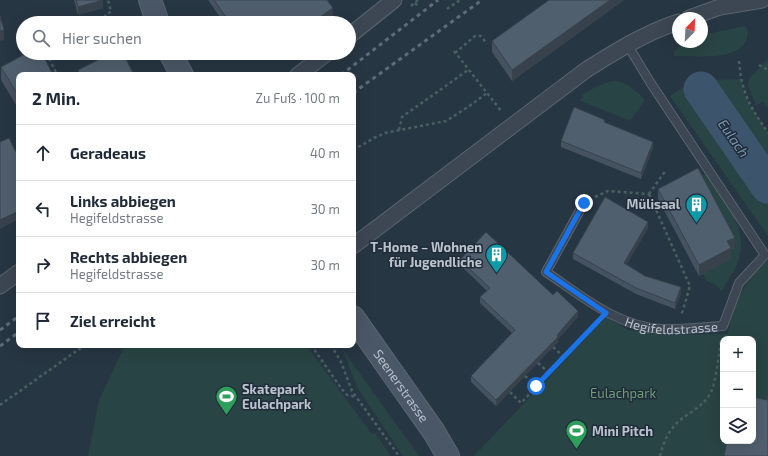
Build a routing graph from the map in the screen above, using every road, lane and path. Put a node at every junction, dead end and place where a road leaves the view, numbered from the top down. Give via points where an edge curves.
1 (108, 0) edge
2 (150, 0) edge
3 (394, 0) edge
4 (418, 0) edge
5 (460, 0) edge
6 (762, 0) edge
7 (418, 6) dead end
8 (447, 9) dead end
9 (706, 12) edge
10 (105, 16) edge
11 (156, 16) edge
12 (672, 24) edge
13 (356, 30) edge
14 (487, 44) dead end
15 (627, 44) junction
16 (50, 60) edge
17 (174, 60) edge
18 (318, 60) edge
19 (739, 62) dead end
20 (759, 65) dead end
21 (468, 70) junction
22 (768, 70) edge
23 (56, 72) edge
24 (180, 72) edge
25 (302, 72) edge
26 (487, 93) junction
27 (503, 113) dead end
28 (399, 130) junction
29 (768, 132) edge
30 (356, 148) edge
31 (666, 170) dead end
32 (649, 194) junction
33 (584, 203) joint
34 (356, 244) edge
35 (16, 274) edge
36 (0, 286) edge
37 (606, 313) junction
38 (682, 313) dead end
39 (356, 321) edge
40 (723, 326) junction
41 (553, 347) edge
42 (81, 348) edge
43 (313, 348) edge
44 (333, 348) edge
45 (564, 357) junction
46 (538, 363) edge
47 (549, 373) junction
48 (525, 376) edge
49 (536, 386) junction
50 (510, 392) edge
51 (356, 397) junction
52 (0, 405) edge
53 (399, 456) edge
54 (448, 456) edge
55 (660, 456) edge

1 - 10 path via 111,12
2 - 11 main road
3 - 13 street
4 - 7 path via 415,3
5 - 8 path
6 - 9 street
12 - 15 street
14 - 21 path via 481,36 475,36 454,52
15 - 34 street via 586,70
15 - 40 lane, Hegifeldstrasse via 765,255 739,282
16 - 23 path
17 - 24 main road
18 - 25 street
19 - 29 path via 744,93
20 - 22 path
21 - 26 path
21 - 28 path via 402,117
26 - 27 path
26 - 28 path via 446,121
28 - 30 path via 380,135
31 - 32 path
32 - 33 path via 608,191
32 - 38 path via 690,286
33 - 37 lane, Hegifeldstrasse via 546,272
35 - 36 street
37 - 40 lane, Hegifeldstrasse via 629,323 660,328
37 - 45 path
39 - 54 main road, Seenerstrasse
40 - 55 path via 712,390 702,404 679,421 671,431
41 - 45 path
42 - 52 path
43 - 51 path via 347,395
44 - 51 path
45 - 47 path
46 - 47 path
47 - 49 path
48 - 49 path
49 - 50 path via 521,402
51 - 53 path

